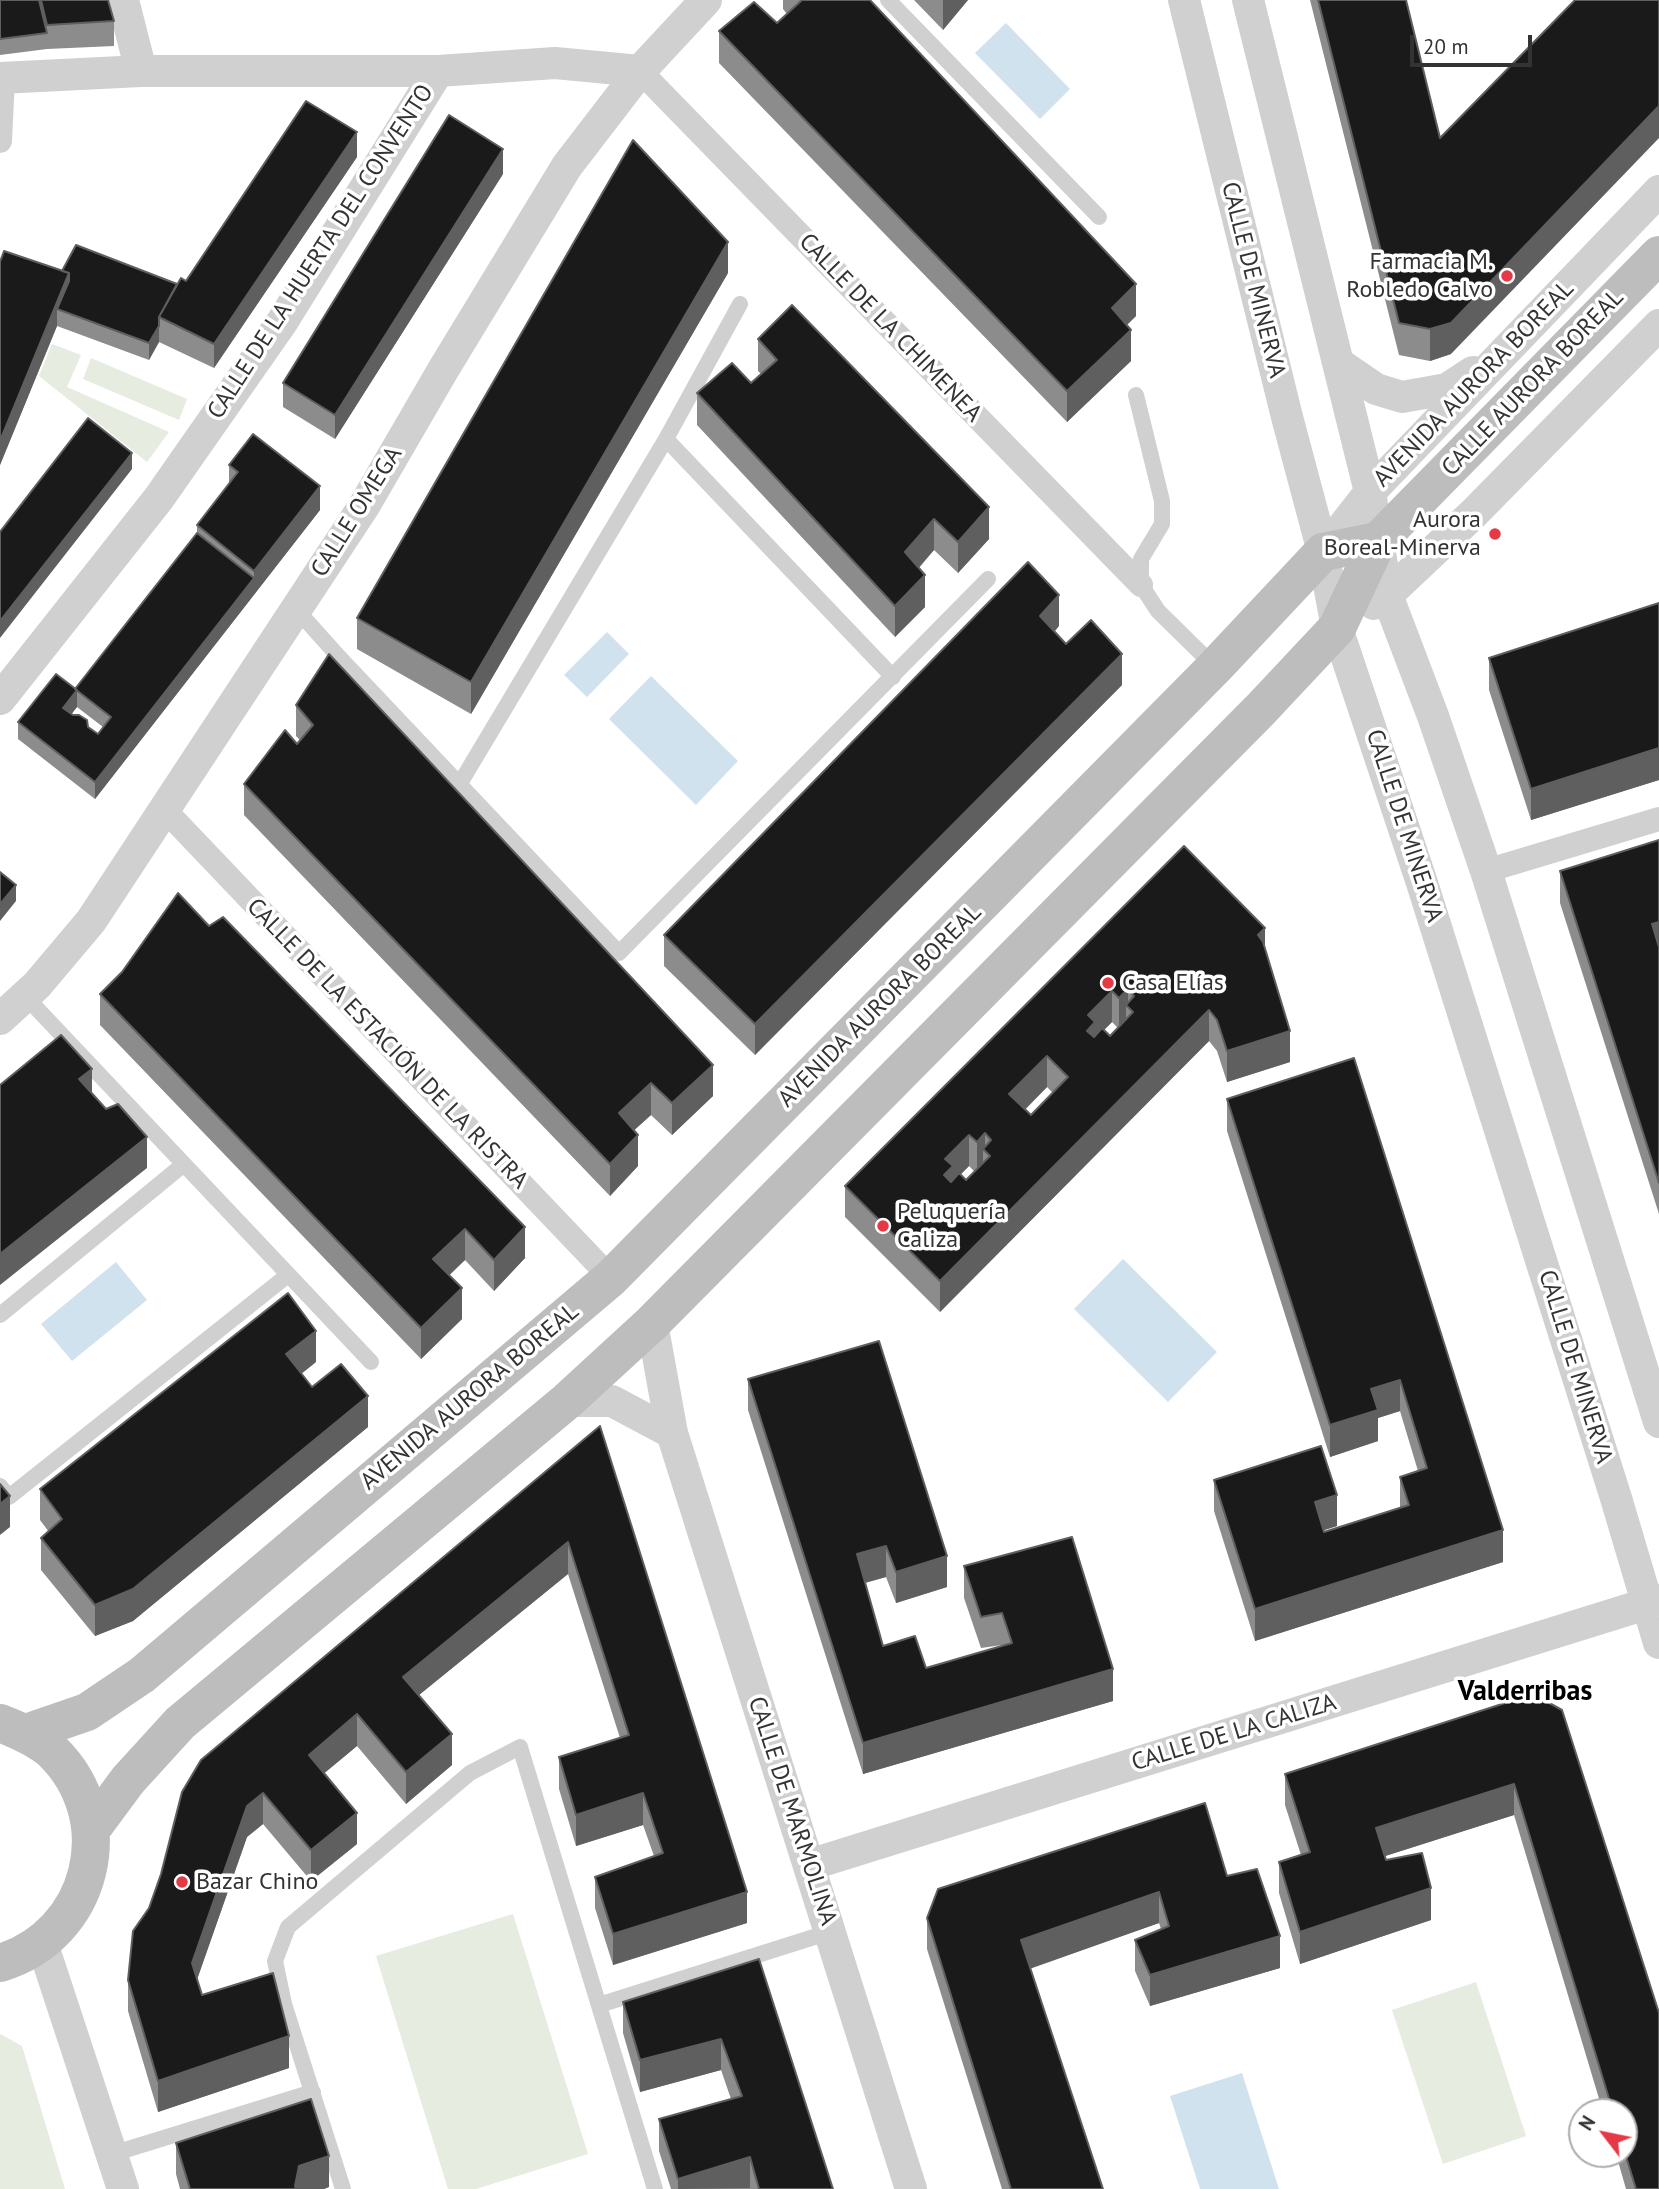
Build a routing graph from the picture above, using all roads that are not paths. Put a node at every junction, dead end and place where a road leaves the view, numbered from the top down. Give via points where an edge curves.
1 (122, 0) edge
2 (706, 0) edge
3 (888, 0) edge
4 (1184, 0) edge
5 (1248, 0) edge
6 (141, 71) junction
7 (438, 71) junction
8 (640, 71) junction
9 (2, 78) edge
10 (0, 141) edge
11 (1659, 191) edge
12 (1099, 217) dead end
13 (1659, 255) edge
14 (740, 304) dead end
15 (1659, 325) edge
16 (1509, 348) junction
17 (1338, 363) junction
18 (1136, 395) dead end
19 (666, 439) junction
20 (1370, 492) junction
21 (1378, 541) junction
22 (1324, 552) junction
23 (988, 579) dead end
24 (1141, 585) junction
25 (1387, 596) junction
26 (296, 609) junction
27 (1337, 628) junction
28 (1215, 667) junction
29 (893, 677) junction
30 (0, 699) edge
31 (459, 785) junction
32 (164, 809) junction
33 (1659, 819) edge
34 (1486, 872) junction
35 (25, 996) junction
36 (0, 1019) edge
37 (184, 1164) junction
38 (288, 1275) junction
39 (611, 1278) junction
40 (0, 1315) edge
41 (652, 1323) junction
42 (371, 1362) dead end
43 (567, 1401) junction
44 (1659, 1422) edge
45 (672, 1433) junction
46 (0, 1486) edge
47 (1653, 1602) edge
48 (1659, 1643) edge
49 (13, 1728) edge
50 (91, 1830) junction
51 (809, 1865) junction
52 (830, 1932) junction
53 (42, 1943) junction
54 (0, 1963) edge
55 (599, 2005) junction
56 (313, 2092) junction
57 (112, 2154) junction
58 (123, 2189) edge
59 (343, 2189) edge
60 (655, 2189) edge
61 (911, 2189) edge

1 - 6 street
2 - 8 street, CALLE OMEGA
3 - 12 lane
4 - 22 street, CALLE DE MINERVA
5 - 17 street
6 - 7 street
6 - 9 street
7 - 8 street via 555,63
7 - 30 street, CALLE DE LA HUERTA DEL CONVENTO via 282,322 159,498
8 - 24 street, CALLE DE LA CHIMENEA
8 - 26 street, CALLE OMEGA via 567,166 364,506
9 - 10 street
11 - 16 street, AVENIDA AURORA BOREAL
13 - 21 main road, CALLE AURORA BOREAL
14 - 19 lane
15 - 25 street
16 - 17 street via 1447,389 1402,397 1376,389
16 - 20 street, AVENIDA AURORA BOREAL
17 - 20 street
18 - 24 lane via 1162,501 1162,524 1142,559
19 - 29 lane
19 - 31 lane
20 - 21 street
20 - 22 street, AVENIDA AURORA BOREAL
21 - 22 main road
21 - 25 street
21 - 27 main road, CALLE AURORA BOREAL
22 - 27 street, CALLE DE MINERVA
22 - 28 main road, AVENIDA AURORA BOREAL
23 - 29 lane
24 - 28 lane via 1158,611
25 - 27 street
25 - 34 street
26 - 31 lane
26 - 32 street, CALLE OMEGA
27 - 41 main road
27 - 47 street, CALLE DE MINERVA
28 - 39 main road, AVENIDA AURORA BOREAL
29 - 31 lane via 619,954
32 - 35 street, CALLE OMEGA via 90,921
32 - 39 street, CALLE DE LA ESTACIÓN DE LA RISTRA
33 - 34 street
34 - 44 street
35 - 36 street, CALLE OMEGA
35 - 37 lane
37 - 38 lane
37 - 40 lane
38 - 42 lane
38 - 46 lane via 9,1497
39 - 49 main road, AVENIDA AURORA BOREAL via 142,1675 87,1712
41 - 43 main road
41 - 45 street, CALLE DE MARMOLINA
43 - 45 street via 612,1401
43 - 50 main road via 180,1723 128,1780
45 - 51 street, CALLE DE MARMOLINA
47 - 48 street, CALLE DE MINERVA
47 - 51 street, CALLE DE LA CALIZA
49 - 50 main road via 51,1751 71,1774
50 - 53 main road via 90,1863 81,1893 65,1921
51 - 52 street, CALLE DE MARMOLINA
52 - 55 lane
52 - 61 street, CALLE DE MARMOLINA
53 - 54 main road
53 - 57 street
55 - 56 lane via 520,1747 470,1773 288,1927 275,1961
55 - 60 lane
56 - 57 lane
56 - 59 lane
57 - 58 street

